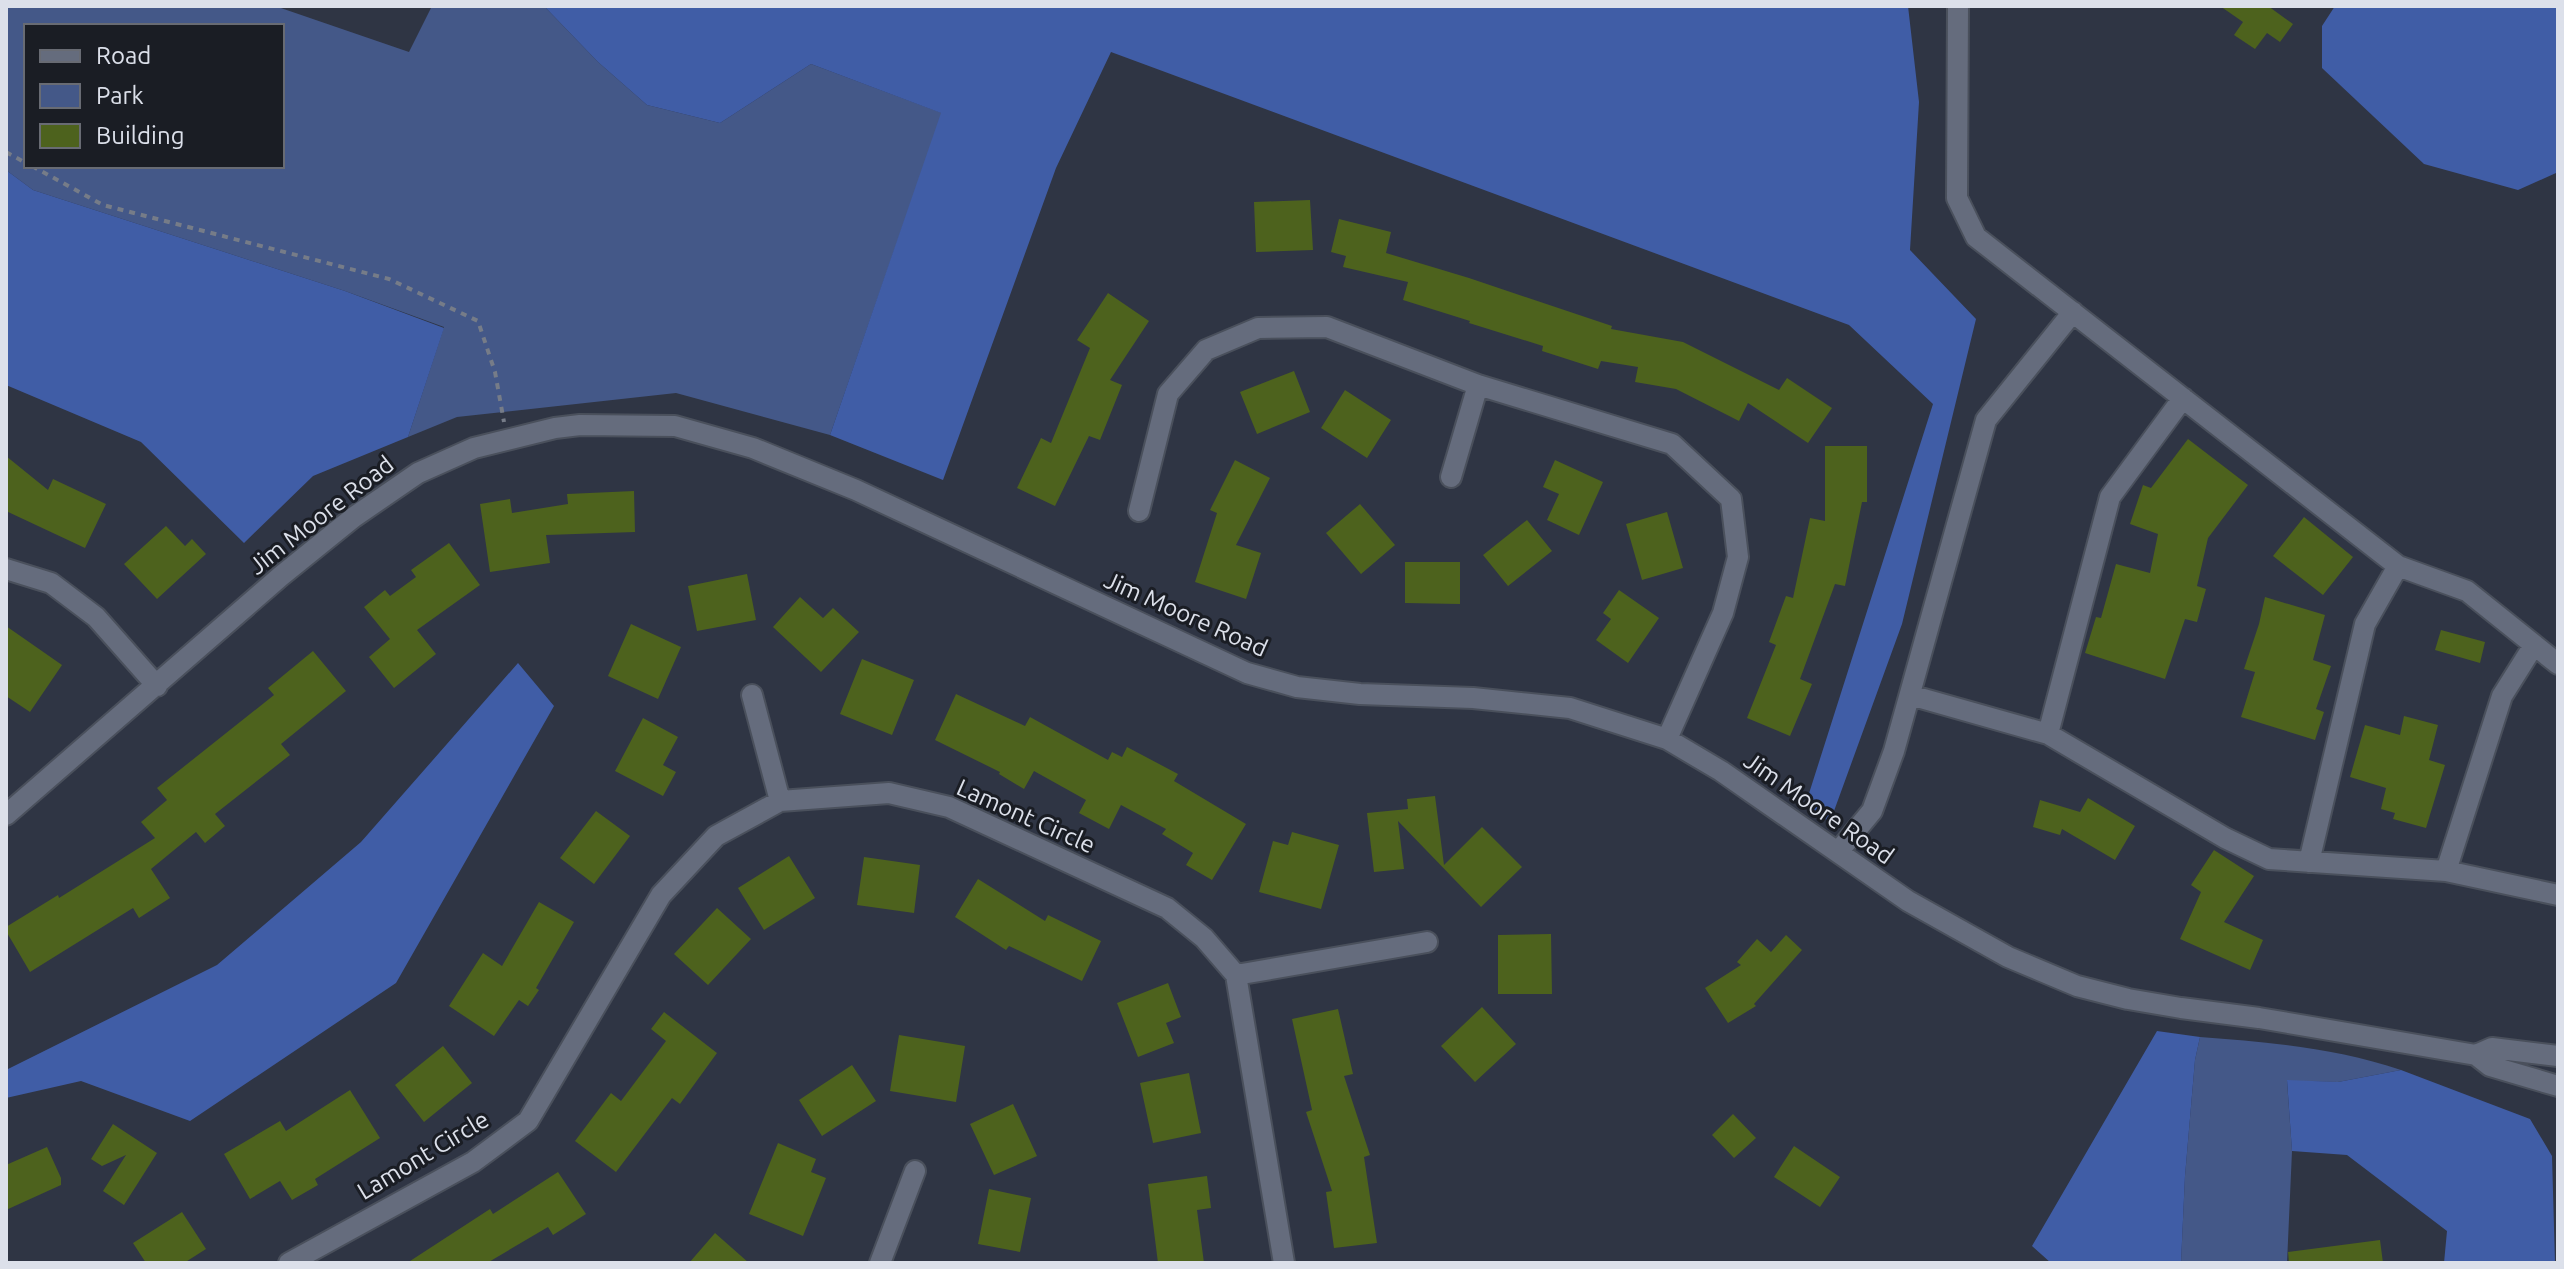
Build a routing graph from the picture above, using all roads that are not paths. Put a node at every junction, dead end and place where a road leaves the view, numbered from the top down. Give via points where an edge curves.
1 (1958, 6) edge
2 (2073, 312) junction
3 (1478, 385) junction
4 (2183, 398) junction
5 (1451, 477) dead end
6 (1139, 511) dead end
7 (2398, 566) junction
8 (6, 569) edge
9 (2534, 645) junction
10 (2558, 664) edge
11 (157, 686) junction
12 (752, 695) dead end
13 (1910, 695) junction
14 (2048, 734) junction
15 (1667, 739) junction
16 (780, 801) junction
17 (6, 815) edge
18 (1838, 852) junction
19 (2309, 862) junction
20 (2446, 871) junction
21 (2558, 895) edge
22 (1427, 942) dead end
23 (1236, 975) junction
24 (2476, 1055) junction
25 (2558, 1056) edge
26 (2558, 1086) edge
27 (915, 1171) dead end
28 (289, 1263) edge
29 (880, 1263) edge
30 (1284, 1263) edge

1 - 2 street via 1957,198 1976,237
2 - 4 street
2 - 13 street via 1986,420
3 - 5 street
3 - 6 street via 1327,327 1258,328 1206,350 1168,394
3 - 15 street via 1672,444 1731,499 1738,557 1723,613
4 - 7 street
4 - 14 street via 2110,497
7 - 9 street via 2467,591
7 - 19 street via 2365,624
8 - 11 street via 51,583 96,617
9 - 10 street
9 - 20 street via 2502,696
11 - 15 street, Jim Moore Road via 281,576 418,473 474,448 555,428 675,426 753,448 856,490 1247,673 1297,687 1360,694 1570,708
11 - 17 street, Jim Moore Road
12 - 16 street
13 - 14 street
13 - 18 street via 1872,811
14 - 19 street via 2225,838 2269,859
15 - 18 street, Jim Moore Road
16 - 23 street, Lamont Circle via 889,793 949,807 1167,908 1204,938
16 - 28 street, Lamont Circle via 716,836 661,895 528,1121 473,1162
18 - 24 street, Jim Moore Road via 1936,917 2008,957 2077,986 2167,1006
19 - 20 street
20 - 21 street
22 - 23 street
23 - 30 street
24 - 25 street, Jim Moore Road via 2492,1048
24 - 26 street, Jim Moore Road via 2490,1066
27 - 29 street

